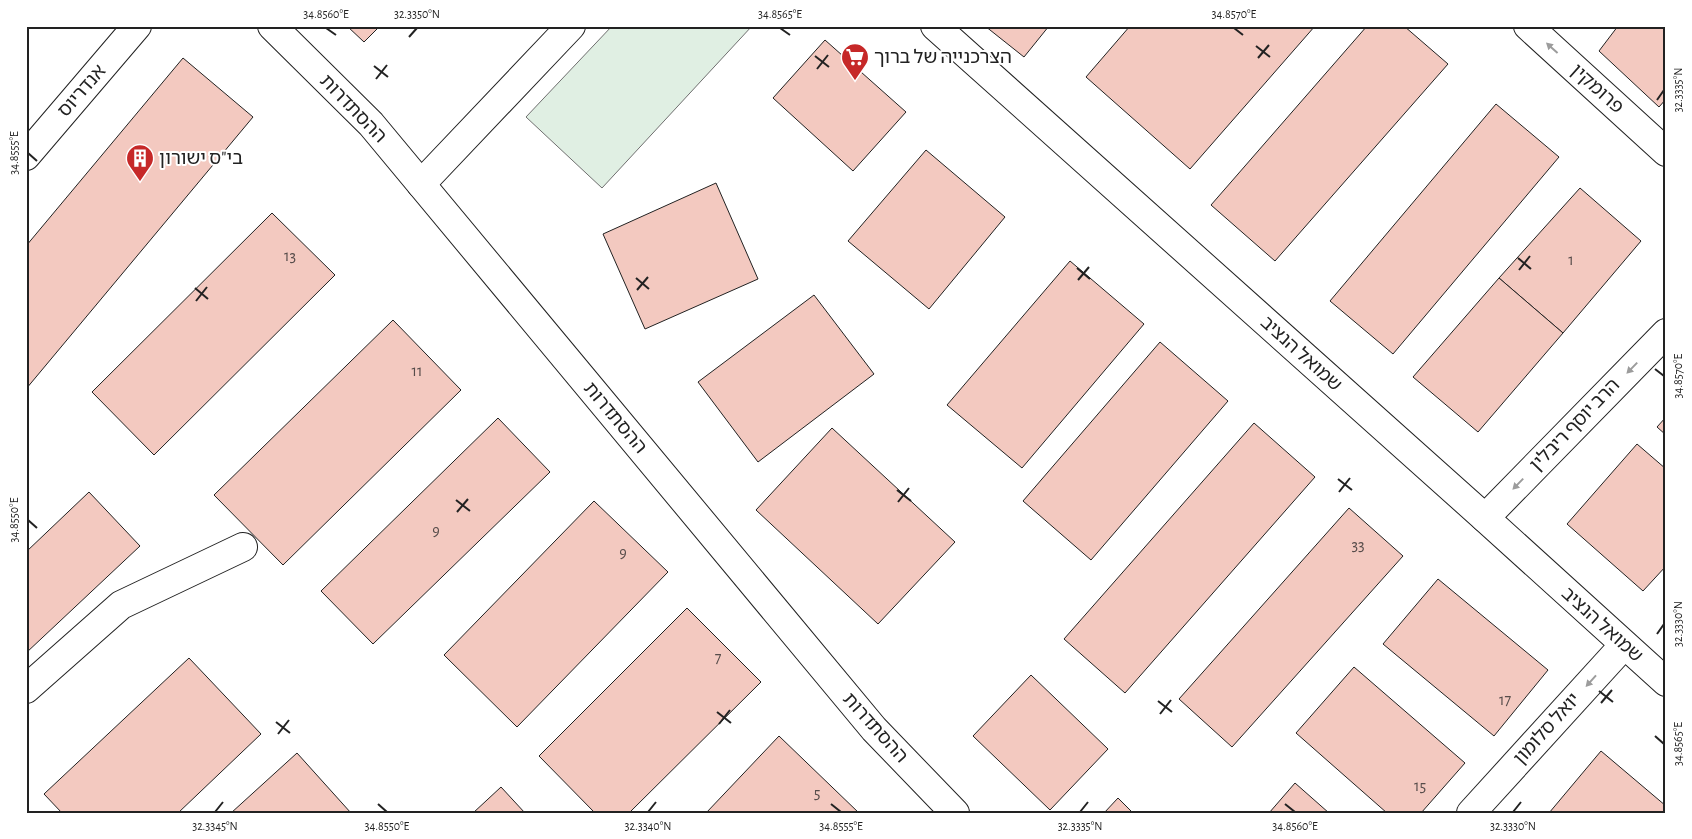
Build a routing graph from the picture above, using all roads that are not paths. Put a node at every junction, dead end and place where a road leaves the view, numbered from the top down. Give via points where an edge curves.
1 (137, 26) edge
2 (272, 26) edge
3 (570, 26) edge
4 (935, 26) edge
5 (1528, 26) edge
6 (1666, 152) edge
7 (26, 156) edge
8 (420, 184) junction
9 (1666, 333) edge
10 (1485, 518) junction
11 (243, 547) dead end
12 (1624, 645) junction
13 (1666, 682) edge
14 (26, 689) edge
15 (954, 813) edge
16 (1471, 813) edge

1 - 7 street, אנדריוס
2 - 8 street, ההסתדרות via 371,124
3 - 8 street
4 - 10 street, שמואל הנציב
6 -> 5 street, פרומקין
8 - 15 street, ההסתדרות via 874,729
9 -> 10 street, הרב יוסף ריבלין
10 - 12 street, שמואל הנציב
11 - 14 street via 121,605
12 - 13 street, שמואל הנציב
12 -> 16 street, יואל סלומון

